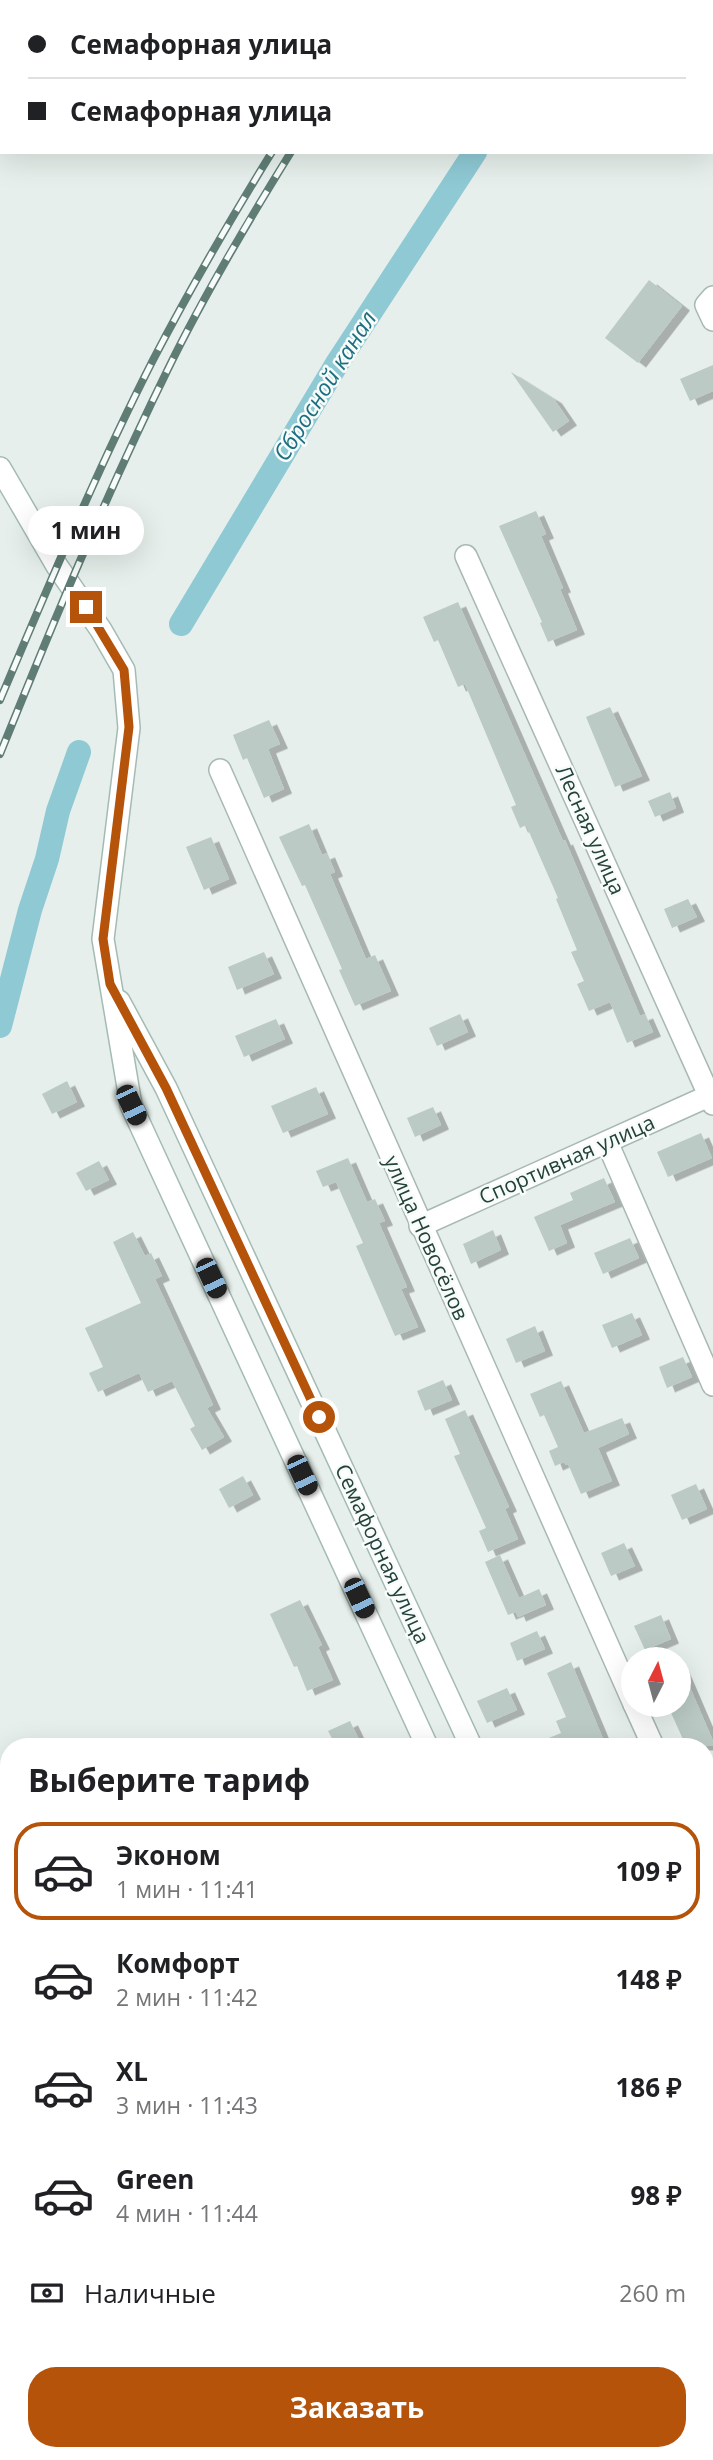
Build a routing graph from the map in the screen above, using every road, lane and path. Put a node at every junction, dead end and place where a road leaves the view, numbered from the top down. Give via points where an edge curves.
1 (0, 468) edge
2 (466, 556) dead end
3 (220, 770) dead end
4 (110, 984) junction
5 (166, 1088) junction
6 (712, 1098) edge
7 (131, 1105) junction
8 (607, 1142) junction
9 (420, 1226) junction
10 (713, 1385) edge
11 (621, 1675) edge
12 (640, 1717) edge
13 (423, 1738) edge
14 (467, 1738) edge
15 (649, 1738) edge

1 - 4 street, Семафорная улица via 124,670 129,727 103,939
2 - 6 street, Лесная улица
3 - 9 street, улица Новосёлов
4 - 5 street, Семафорная улица
4 - 7 street, Семафорная улица
5 - 7 street via 142,1076 135,1083
5 - 14 street, Семафорная улица
6 - 8 street, Спортивная улица
7 - 13 street, Семафорная улица
8 - 9 street, Спортивная улица
8 - 10 street
9 - 11 street, улица Новосёлов
12 - 15 street, улица Новосёлов

